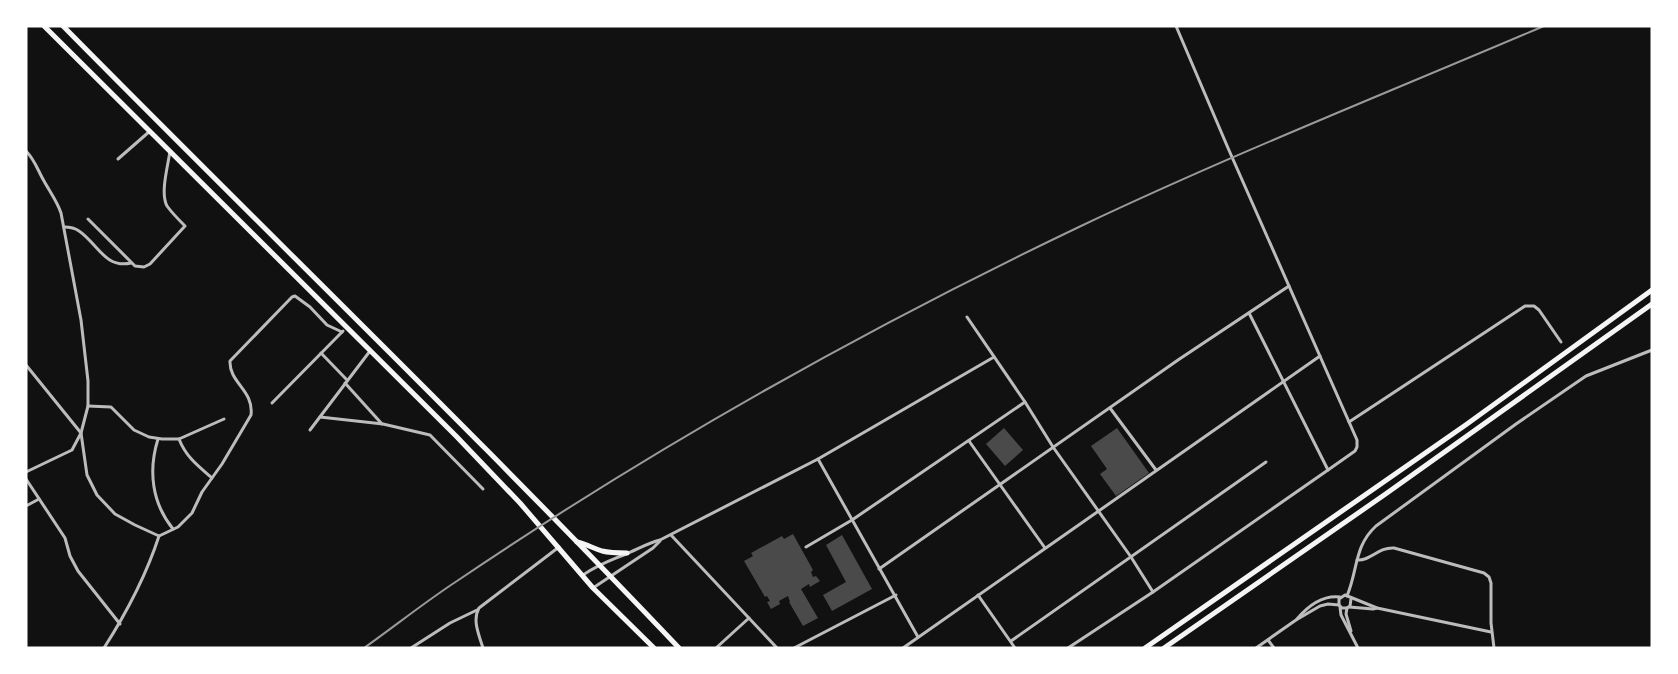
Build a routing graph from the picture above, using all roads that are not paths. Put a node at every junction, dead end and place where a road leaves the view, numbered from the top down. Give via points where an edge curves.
1 (44, 26) edge
2 (63, 26) edge
3 (1176, 26) edge
4 (150, 130) junction
5 (170, 150) junction
6 (26, 151) edge
7 (118, 159) dead end
8 (88, 219) dead end
9 (64, 227) junction
10 (132, 262) junction
11 (1289, 286) junction
12 (1652, 290) edge
13 (1652, 304) edge
14 (1249, 313) junction
15 (967, 316) dead end
16 (346, 327) junction
17 (342, 332) junction
18 (1561, 342) dead end
19 (1652, 350) edge
20 (370, 351) junction
21 (320, 354) junction
22 (1320, 356) junction
23 (994, 357) junction
24 (26, 365) edge
25 (346, 382) junction
26 (1283, 382) junction
27 (1025, 402) junction
28 (272, 403) dead end
29 (88, 406) junction
30 (1110, 408) junction
31 (320, 417) junction
32 (224, 419) dead end
33 (1349, 422) junction
34 (383, 424) junction
35 (310, 430) dead end
36 (81, 433) junction
37 (158, 439) junction
38 (179, 439) junction
39 (968, 441) junction
40 (1053, 447) junction
41 (818, 459) junction
42 (1266, 462) dead end
43 (1156, 470) junction
44 (1328, 470) junction
45 (26, 472) edge
46 (26, 478) edge
47 (212, 478) junction
48 (1000, 485) junction
49 (483, 490) dead end
50 (39, 499) junction
51 (26, 506) edge
52 (1097, 511) junction
53 (852, 520) junction
54 (173, 529) junction
55 (671, 535) junction
56 (159, 536) junction
57 (660, 540) junction
58 (578, 542) junction
59 (559, 546) junction
60 (806, 546) dead end
61 (1045, 548) junction
62 (627, 554) junction
63 (1131, 557) junction
64 (1357, 560) junction
65 (599, 564) junction
66 (879, 569) junction
67 (583, 575) junction
68 (611, 576) junction
69 (593, 588) junction
70 (1153, 592) junction
71 (896, 595) junction
72 (978, 595) junction
73 (1341, 597) junction
74 (1349, 597) junction
75 (1340, 606) junction
76 (1348, 608) junction
77 (1377, 608) junction
78 (477, 610) junction
79 (749, 618) junction
80 (1296, 620) junction
81 (120, 624) junction
82 (1351, 631) junction
83 (1491, 632) junction
84 (918, 637) junction
85 (1268, 640) junction
86 (1011, 641) junction
87 (104, 648) edge
88 (411, 648) edge
89 (483, 648) edge
90 (654, 648) edge
91 (679, 648) edge
92 (716, 648) edge
93 (777, 648) edge
94 (794, 648) edge
95 (903, 648) edge
96 (1015, 648) edge
97 (1068, 648) edge
98 (1145, 648) edge
99 (1164, 648) edge
100 (1256, 648) edge
101 (1274, 648) edge
102 (1358, 648) edge
103 (1494, 648) edge

1 - 4 main road
2 - 58 main road
3 - 11 street
4 - 5 main road
4 - 7 street
5 - 10 street via 165,200 185,226 148,266 138,267
5 - 16 main road
6 - 9 street via 55,198
8 - 10 street
9 - 10 street via 79,231 112,261 120,264
9 - 29 street via 81,320
11 - 14 street
11 - 22 street
12 - 98 main road via 1467,424
13 - 99 main road
14 - 26 street
14 - 30 street
15 - 23 street
16 - 17 street
16 - 20 main road
17 - 21 street
17 - 47 street via 327,325 295,296 230,361 232,375 250,398 251,415
18 - 33 street via 1539,310 1526,306
19 - 64 street via 1585,374 1376,526 1362,543
20 - 25 street
20 - 59 main road
21 - 25 street
21 - 28 street
22 - 26 street
22 - 33 street
23 - 27 street
23 - 41 street
24 - 36 street
25 - 31 street
25 - 34 street
26 - 43 street
26 - 44 street
27 - 39 street
27 - 40 street
29 - 36 street
29 - 37 street via 111,407 134,430
30 - 40 street
30 - 43 street
31 - 34 street
31 - 35 street
32 - 38 street
33 - 44 street via 1358,442 1357,449
34 - 49 street via 430,435
36 - 45 street via 72,450
36 - 56 street via 87,475 97,495 115,514
37 - 38 street
37 - 54 street via 153,467 155,490 161,513
38 - 47 street via 190,459
39 - 48 street
39 - 53 street
40 - 48 street
40 - 52 street
41 - 53 street
41 - 55 street
42 - 63 street
43 - 52 street
44 - 70 street
46 - 50 street
47 - 54 street via 192,513
48 - 61 street
48 - 66 street
50 - 51 street
50 - 81 street via 65,538 78,571
52 - 61 street
52 - 63 street
53 - 60 street
53 - 66 street
54 - 56 street
55 - 57 street
55 - 79 street
56 - 81 street via 142,582
57 - 62 street
57 - 68 street
58 - 62 main road via 611,553
58 - 65 main road
59 - 67 main road
59 - 78 street
61 - 72 street
62 - 65 street
63 - 70 street
63 - 86 street
64 - 74 street
64 - 83 street via 1394,548 1484,573 1491,583
65 - 67 street
65 - 68 main road
66 - 71 street
67 - 69 main road
68 - 69 street
68 - 91 main road
69 - 90 main road
70 - 97 street
71 - 84 street
71 - 94 street
72 - 84 street
72 - 86 street
73 - 74 street
73 - 75 street via 1338,601
73 - 80 street via 1321,599
74 - 76 street via 1351,604
74 - 77 street
75 - 76 street
75 - 80 street via 1324,605
75 - 82 street via 1341,615
76 - 77 street
76 - 82 street via 1346,614
77 - 83 street
78 - 88 street
78 - 89 street via 475,621
79 - 92 street
79 - 93 street
80 - 85 street
81 - 87 street
82 - 102 street
83 - 103 street
84 - 95 street
85 - 100 street
85 - 101 street
86 - 96 street

